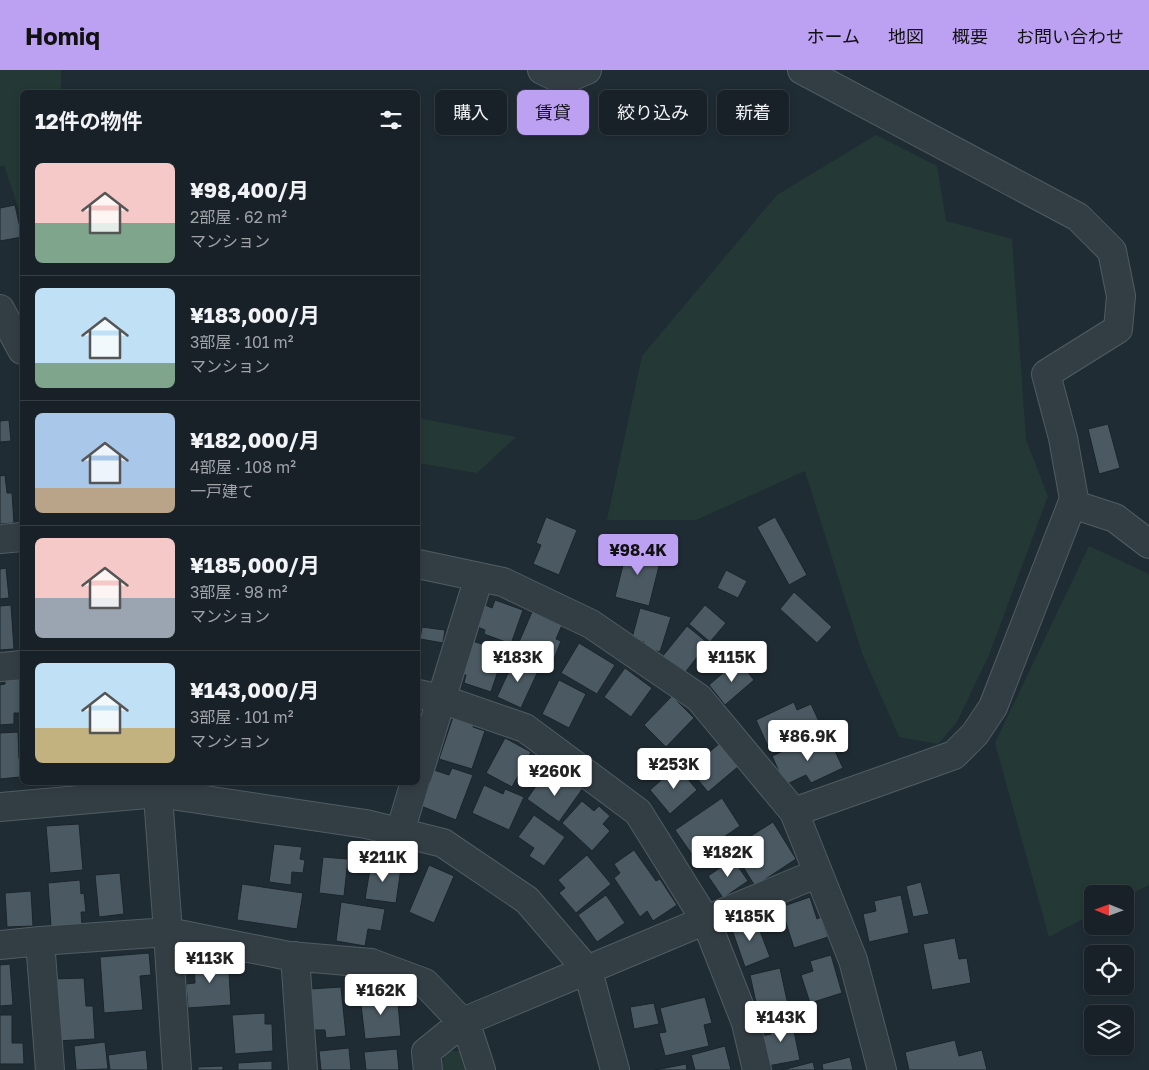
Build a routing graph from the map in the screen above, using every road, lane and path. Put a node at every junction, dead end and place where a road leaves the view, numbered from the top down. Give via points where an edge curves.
1 (542, 70) edge
2 (587, 70) edge
3 (802, 70) edge
4 (0, 309) edge
5 (20, 346) edge
6 (1072, 504) junction
7 (20, 538) edge
8 (0, 539) edge
9 (1149, 544) edge
10 (420, 564) edge
11 (479, 577) junction
12 (20, 665) edge
13 (0, 667) edge
14 (429, 696) edge
15 (420, 761) edge
16 (414, 785) edge
17 (157, 788) edge
18 (0, 807) edge
19 (794, 812) junction
20 (400, 832) junction
21 (818, 873) junction
22 (706, 921) junction
23 (168, 932) junction
24 (40, 942) junction
25 (0, 945) edge
26 (295, 956) junction
27 (588, 971) junction
28 (463, 1022) junction
29 (50, 1070) edge
30 (177, 1070) edge
31 (303, 1070) edge
32 (428, 1070) edge
33 (481, 1070) edge
34 (614, 1070) edge
35 (757, 1070) edge
36 (882, 1070) edge

1 - 2 street via 563,80
3 - 6 street via 1078,217 1112,251 1121,296 1118,329 1046,374 1063,438 1074,499
4 - 5 street
6 - 9 street via 1115,518
6 - 19 street via 993,707 975,734 954,755
7 - 8 street
10 - 11 street
11 - 14 street
11 - 19 street via 503,582 591,624 699,698
12 - 13 street
14 - 15 street
14 - 22 street via 525,728 638,812
16 - 20 street
17 - 18 street
17 - 20 street
17 - 23 street
19 - 21 street
20 - 27 street via 443,843 527,900
21 - 22 street
21 - 36 street via 853,960
22 - 27 street
22 - 35 street via 746,1023
23 - 24 street
23 - 26 street
23 - 30 street
24 - 25 street
24 - 29 street
26 - 28 street via 371,963 425,983
26 - 31 street
27 - 28 street
27 - 34 street
28 - 32 street via 426,1052
28 - 33 street

